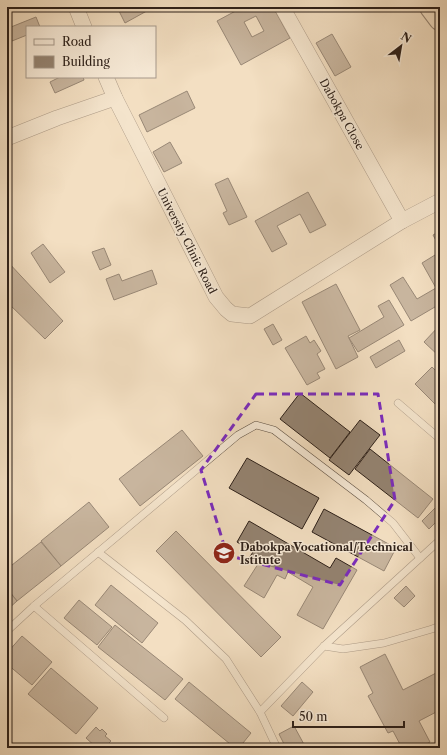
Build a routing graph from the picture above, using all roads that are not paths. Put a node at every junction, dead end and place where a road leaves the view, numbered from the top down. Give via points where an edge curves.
1 (76, 7) edge
2 (282, 7) edge
3 (431, 7) edge
4 (440, 19) edge
5 (84, 26) edge
6 (106, 78) edge
7 (115, 98) junction
8 (7, 138) edge
9 (440, 201) edge
10 (402, 221) junction
11 (398, 403) dead end
12 (440, 439) edge
13 (440, 540) edge
14 (98, 552) junction
15 (420, 558) junction
16 (34, 606) junction
17 (440, 626) edge
18 (7, 631) edge
19 (324, 646) junction
20 (260, 712) junction
21 (164, 718) dead end
22 (277, 748) edge

1 - 5 street
2 - 10 street, Dabokpa Close
3 - 4 highway
6 - 7 street, University Clinic Road
7 - 8 street
7 - 10 street, University Clinic Road via 216,297 232,314 250,316
9 - 10 street, University Clinic Road
11 - 12 lane
13 - 15 lane
14 - 15 lane via 238,435 256,425 274,430 366,500 393,523
14 - 16 lane
14 - 20 lane via 186,620 226,659
15 - 19 lane
16 - 18 lane
16 - 21 lane
17 - 19 lane via 384,643 343,648
19 - 20 lane
20 - 22 lane

